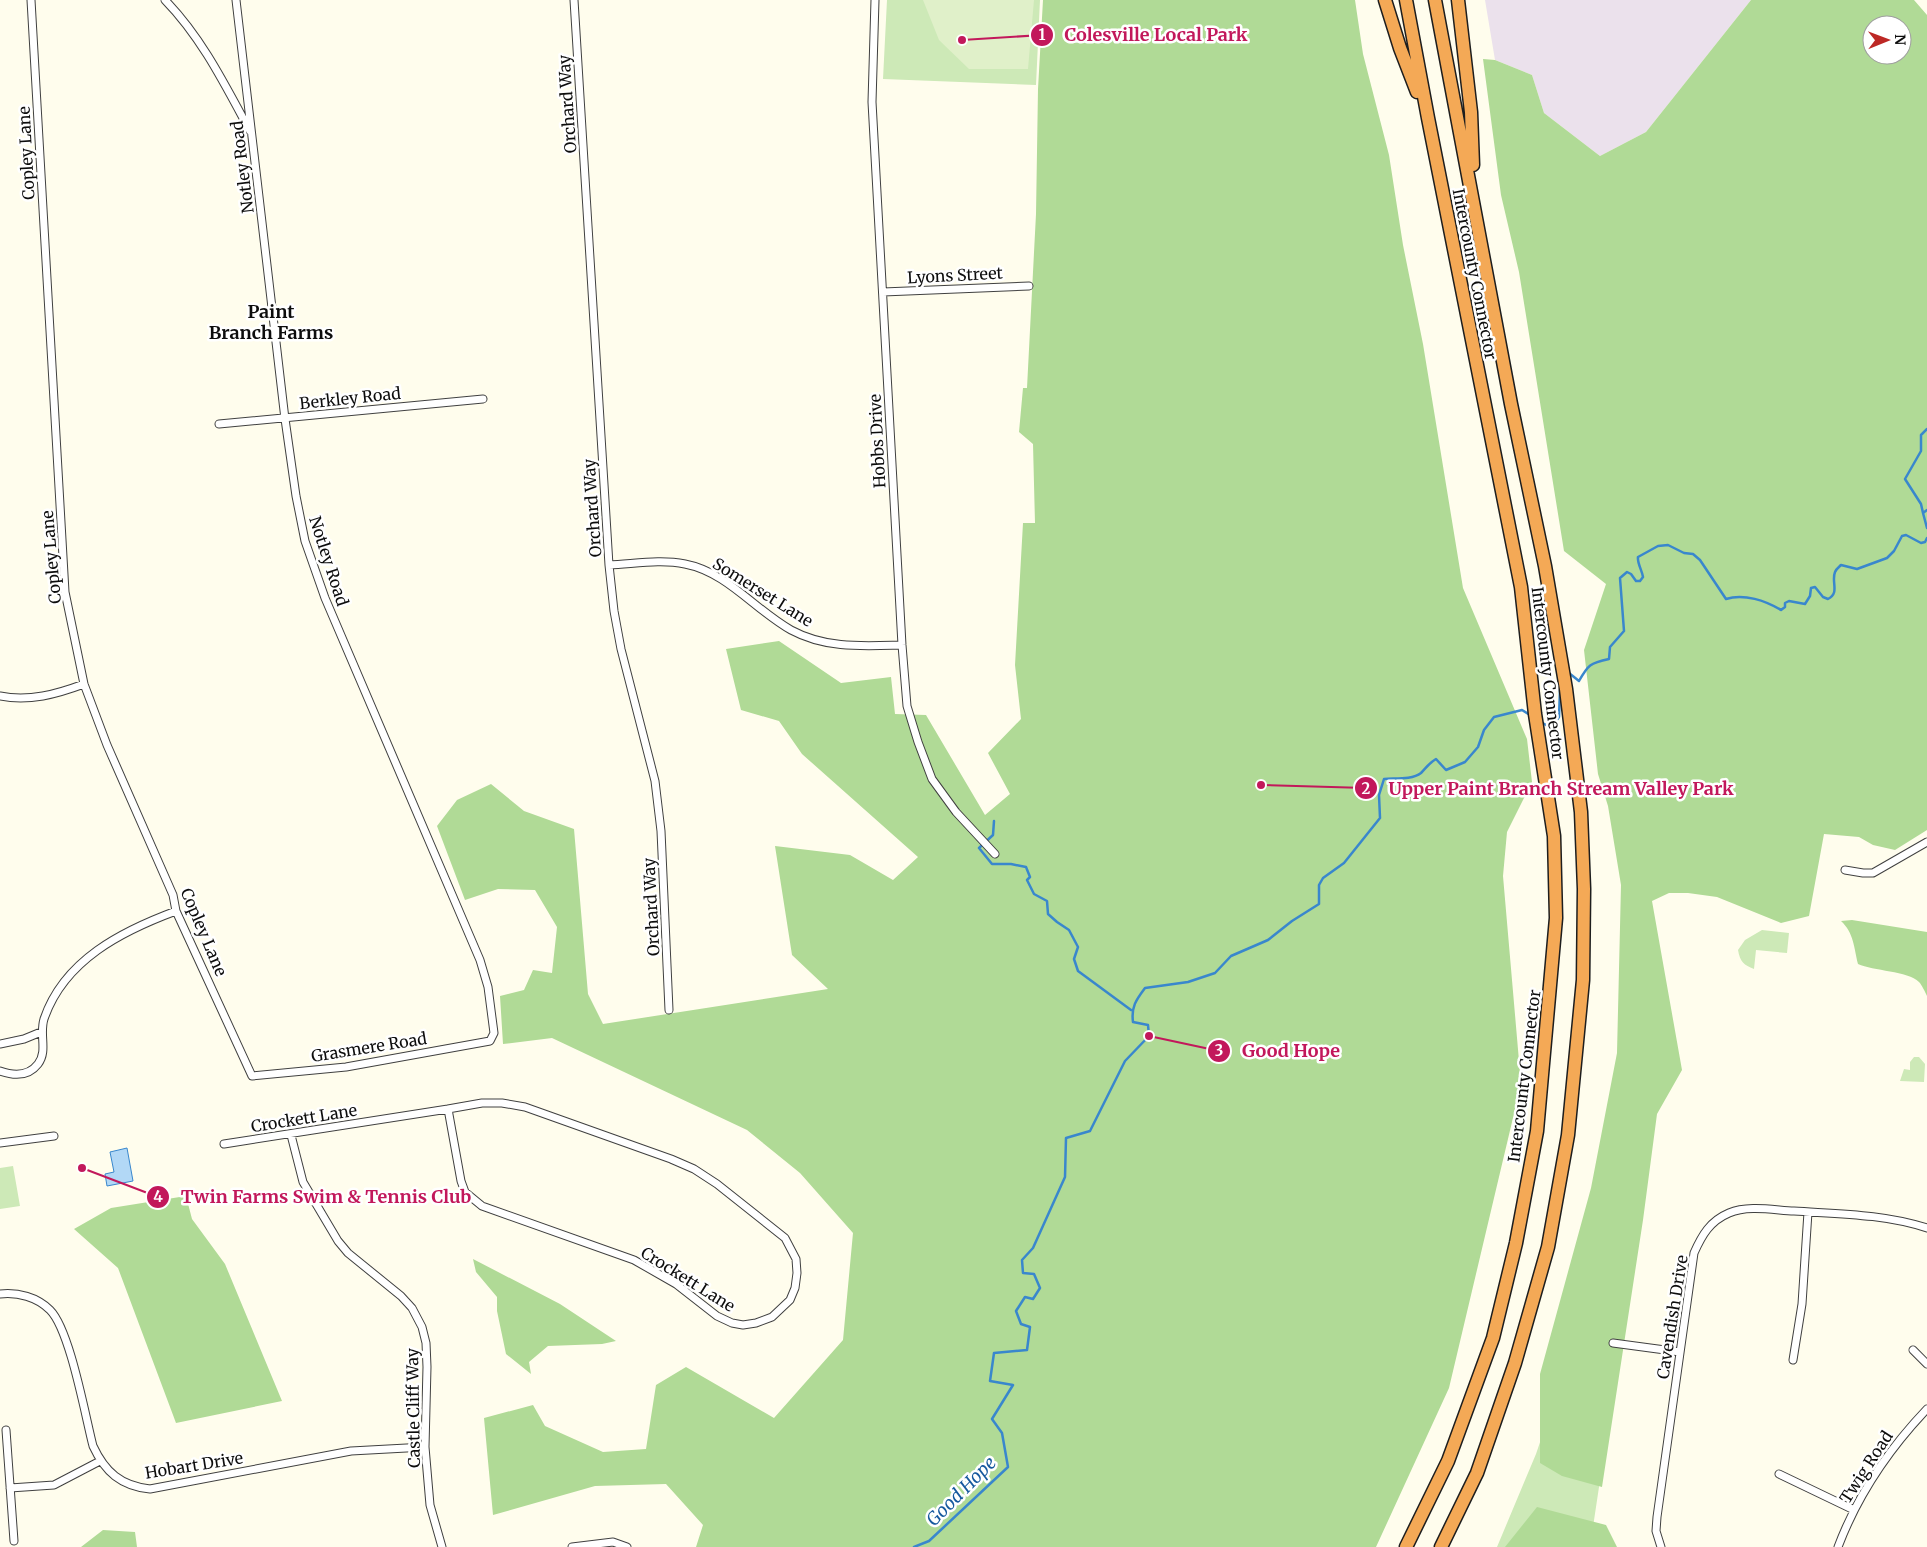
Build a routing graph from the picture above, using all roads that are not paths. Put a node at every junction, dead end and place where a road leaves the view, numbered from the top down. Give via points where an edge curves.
1 (31, 0) edge
2 (165, 0) edge
3 (236, 0) edge
4 (574, 0) edge
5 (875, 0) edge
6 (1385, 0) edge
7 (1406, 0) edge
8 (1435, 0) edge
9 (1458, 0) edge
10 (1428, 118) junction
11 (252, 135) junction
12 (1475, 210) junction
13 (1029, 286) dead end
14 (883, 292) junction
15 (483, 399) dead end
16 (285, 418) junction
17 (220, 424) dead end
18 (609, 565) junction
19 (902, 645) junction
20 (84, 684) junction
21 (0, 696) edge
22 (1927, 842) edge
23 (995, 854) dead end
24 (1845, 870) dead end
25 (176, 911) junction
26 (669, 1010) dead end
27 (41, 1032) junction
28 (490, 1041) joint
29 (0, 1044) edge
30 (0, 1071) edge
31 (252, 1076) joint
32 (448, 1109) junction
33 (291, 1135) junction
34 (54, 1136) dead end
35 (0, 1143) edge
36 (224, 1144) dead end
37 (1808, 1212) junction
38 (1927, 1228) edge
39 (0, 1294) edge
40 (1613, 1343) dead end
41 (1913, 1350) dead end
42 (1680, 1352) junction
43 (1793, 1360) dead end
44 (1927, 1364) edge
45 (1927, 1409) edge
46 (6, 1430) dead end
47 (425, 1448) junction
48 (100, 1461) junction
49 (1780, 1474) dead end
50 (10, 1488) junction
51 (1854, 1510) junction
52 (14, 1541) dead end
53 (442, 1547) edge
54 (572, 1547) edge
55 (627, 1547) edge
56 (1406, 1547) edge
57 (1441, 1547) edge
58 (1661, 1547) edge
59 (1838, 1547) edge

1 - 20 street, Copley Lane via 65,592
2 - 11 street via 206,50
3 - 11 street, Notley Road
4 - 18 street, Orchard Way
5 - 14 street, Hobbs Drive via 872,102
6 - 10 highway
7 - 10 highway, Intercounty Connector
8 - 12 highway, Intercounty Connector
9 - 12 highway via 1471,112
10 - 56 highway, Intercounty Connector via 1521,587 1535,714 1554,836 1556,918 1537,1131 1516,1243 1493,1338 1448,1461
11 - 16 street, Notley Road
12 - 57 highway, Intercounty Connector via 1566,689 1581,812 1583,980 1568,1135 1548,1247 1515,1363 1477,1474
13 - 14 street, Lyons Street
14 - 19 street, Hobbs Drive
15 - 16 street, Berkley Road
16 - 17 street, Berkley Road
16 - 28 street, Notley Road via 305,541 325,598 480,960 488,987 494,1033
18 - 19 street, Somerset Lane via 686,564 710,573 790,630 814,640 853,646
18 - 26 street, Orchard Way via 622,649 655,781 661,831
19 - 23 street, Hobbs Drive via 907,706 932,779 956,812
20 - 21 street via 36,697
20 - 25 street, Copley Lane via 173,895
22 - 24 street via 1873,873
25 - 27 street via 122,934 81,964 56,993
25 - 31 street, Copley Lane
27 - 29 street
27 - 30 street via 42,1055 38,1064 19,1076
28 - 31 street, Grasmere Road via 346,1066
32 - 32 street, Crockett Lane via 482,1103 525,1107 694,1169 785,1238 796,1259 796,1280 790,1300 772,1317 756,1323 732,1323 717,1316 676,1284 634,1260 482,1206 465,1192 461,1181
32 - 33 street, Crockett Lane
33 - 36 street, Crockett Lane
33 - 47 street, Castle Cliff Way via 303,1182 338,1241 412,1308 422,1327 427,1367
34 - 35 street
37 - 38 street, Cavendish Drive via 1883,1217
37 - 42 street, Cavendish Drive via 1730,1212 1708,1228 1694,1253
37 - 43 street via 1802,1304
39 - 48 street, Hobart Drive via 22,1294 51,1311 65,1335 93,1446
40 - 42 street
41 - 44 street
42 - 58 street, Cavendish Drive via 1657,1516 1656,1531
45 - 51 street, Twig Road via 1888,1454
46 - 50 street
47 - 48 street, Hobart Drive via 351,1451 150,1489 124,1482
47 - 53 street, Castle Cliff Way via 430,1504
48 - 50 street via 54,1485
49 - 51 street
50 - 52 street
51 - 59 street, Twig Road
54 - 55 street via 613,1542

